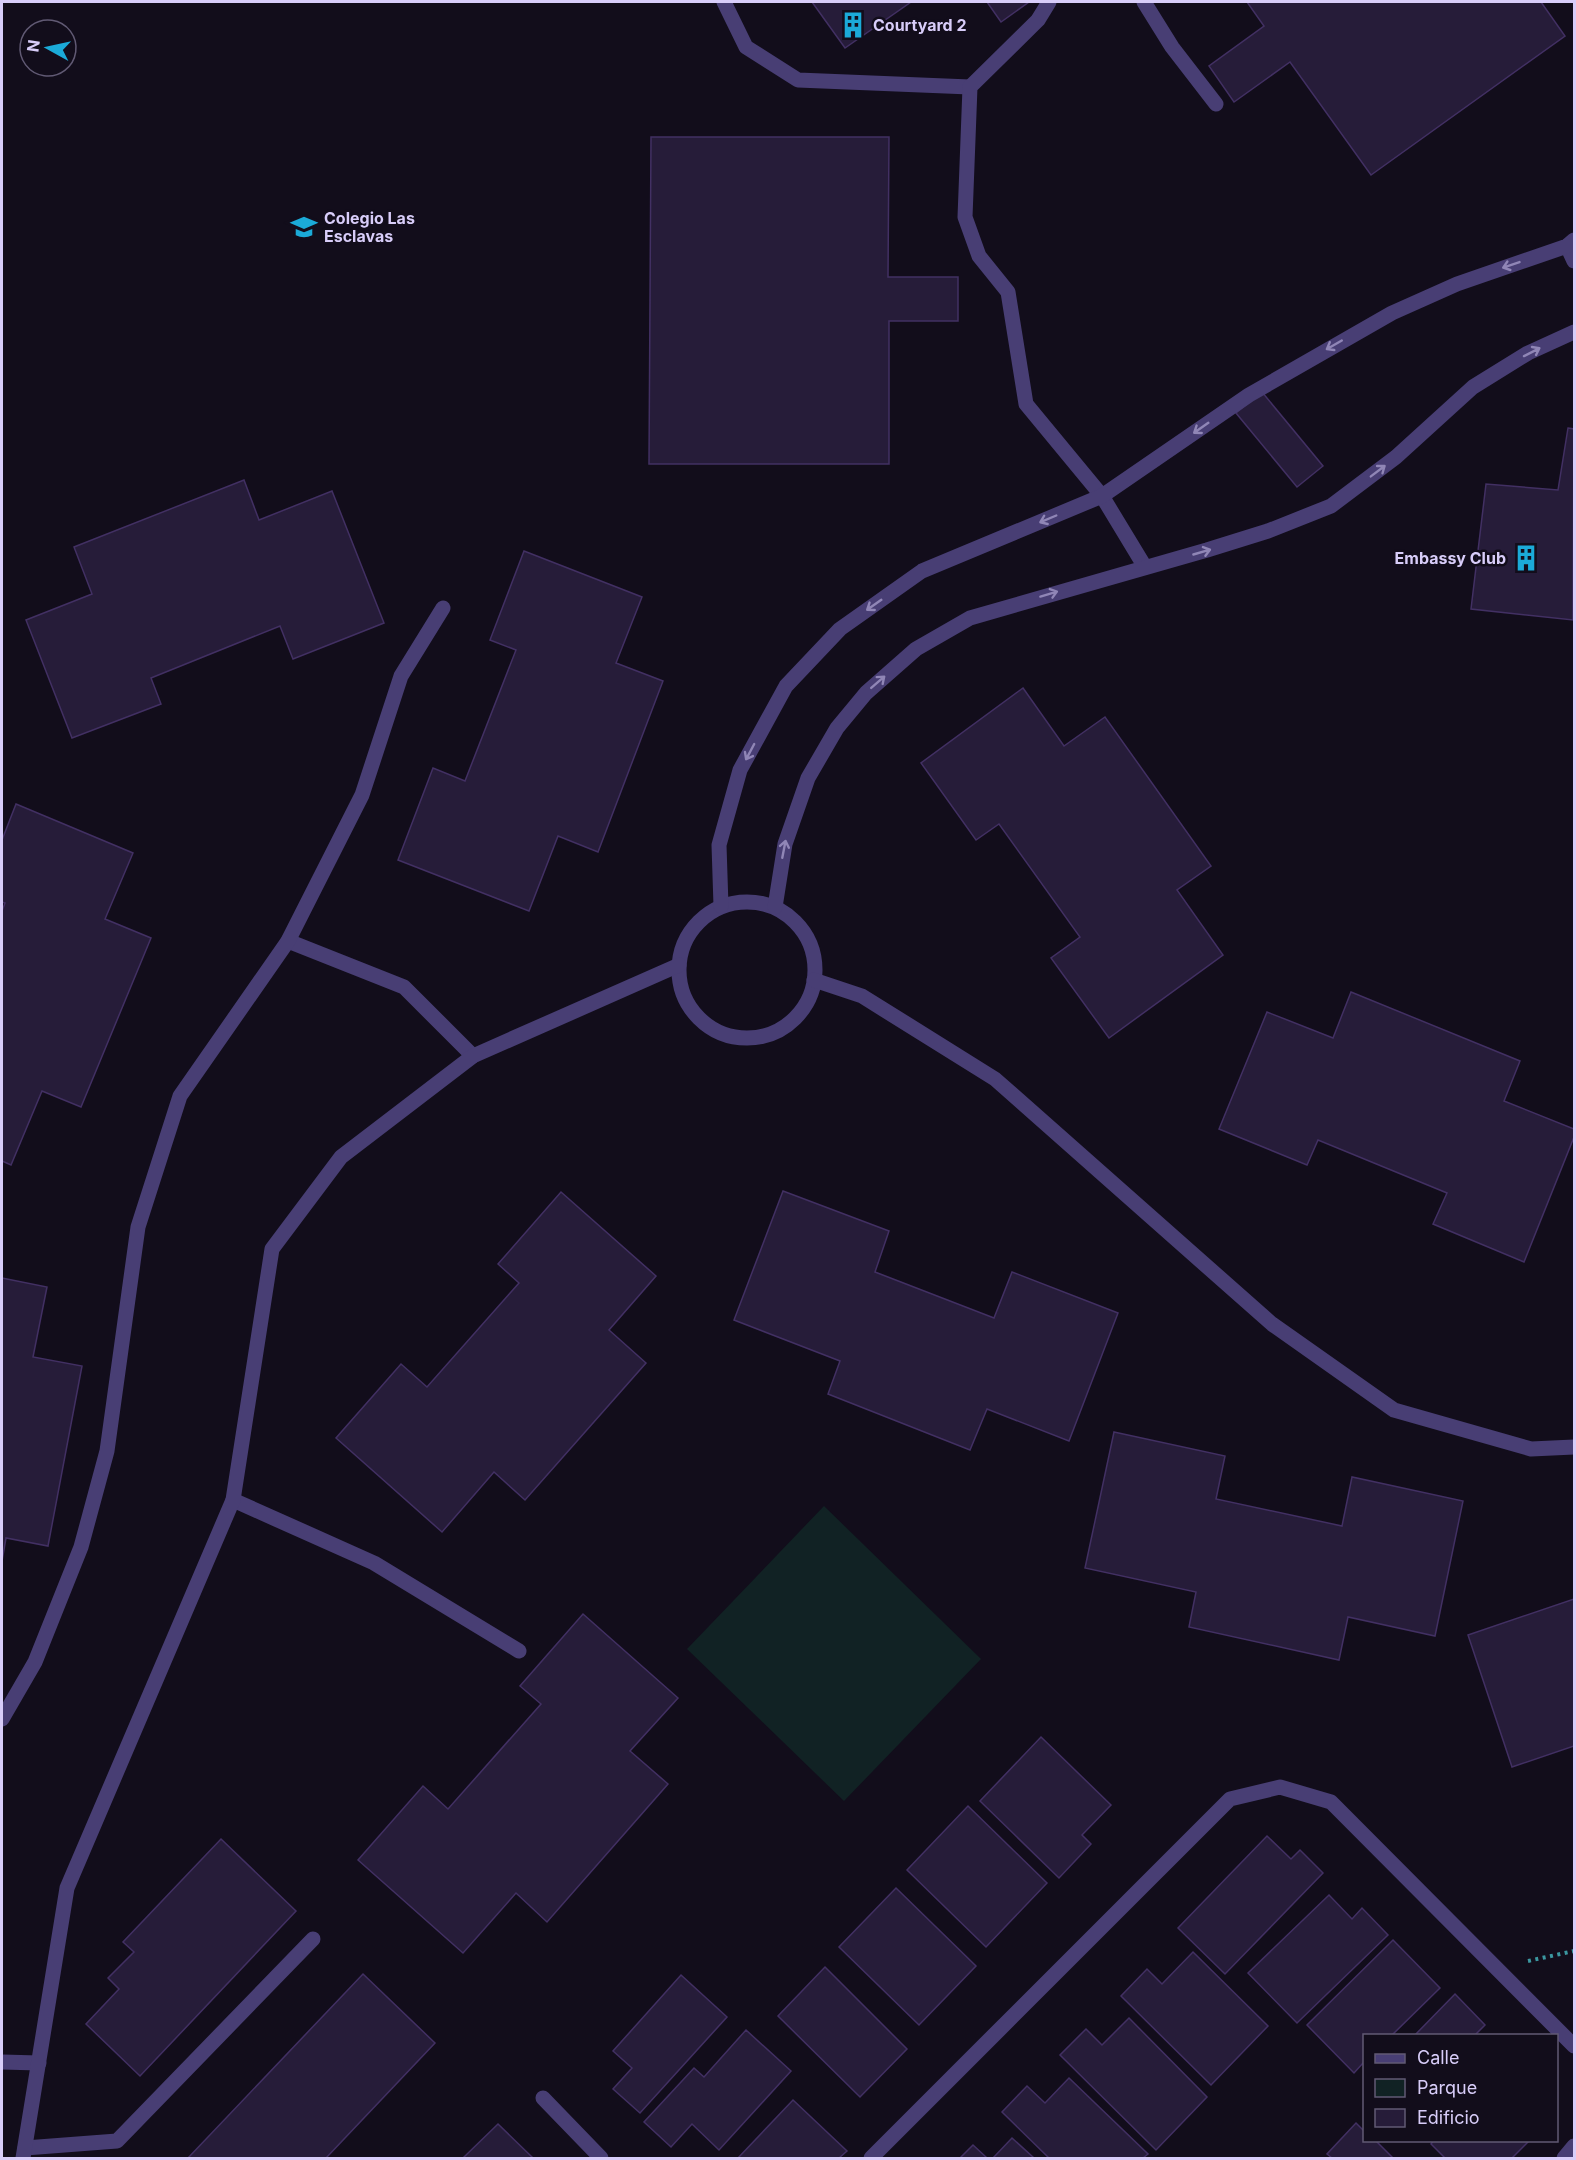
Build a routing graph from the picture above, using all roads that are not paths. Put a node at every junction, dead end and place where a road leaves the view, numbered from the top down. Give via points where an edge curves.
1 (724, 2) edge
2 (1049, 2) edge
3 (1144, 2) edge
4 (970, 87) junction
5 (1216, 104) dead end
6 (1571, 243) edge
7 (1575, 261) edge
8 (1575, 332) edge
9 (1102, 496) junction
10 (1145, 567) junction
11 (443, 608) dead end
12 (721, 906) junction
13 (775, 907) junction
14 (288, 941) junction
15 (679, 965) junction
16 (814, 980) junction
17 (473, 1056) junction
18 (1575, 1447) edge
19 (233, 1500) junction
20 (519, 1651) dead end
21 (2, 1719) edge
22 (313, 1939) dead end
23 (1575, 2046) edge
24 (2, 2062) edge
25 (39, 2063) junction
26 (543, 2098) dead end
27 (1575, 2146) edge
28 (24, 2153) edge
29 (601, 2158) edge
30 (871, 2158) edge
31 (1564, 2158) edge

1 - 4 street via 746,47 798,80
2 - 4 street via 1038,20
3 - 5 street via 1172,47
4 - 9 street via 965,217 979,256 1008,292 1026,404
6 - 7 street
6 -> 9 street via 1392,312 1249,394
10 -> 8 street via 1268,531 1331,506 1396,457 1473,387 1528,353
9 - 10 street
9 -> 12 street via 922,571 840,629 786,686 740,770 719,845
13 -> 10 street via 785,844 808,778 837,728 866,693 916,649 970,618
11 - 14 street via 401,676 362,795
12 - 13 street via 748,901
12 - 15 street via 691,930
13 - 16 street via 790,917 811,945
14 - 17 street via 404,987
14 - 21 street via 180,1096 138,1227 106,1451 81,1547 34,1662
15 - 16 street via 681,989 690,1010 717,1031 750,1039 773,1033 792,1021 806,1003
15 - 17 street
16 - 18 street via 862,996 995,1079 1272,1324 1394,1410 1531,1449
17 - 19 street via 341,1157 272,1249
19 - 20 street via 374,1563
19 - 25 street via 67,1888
22 - 28 street via 117,2140
23 - 30 street via 1330,1802 1280,1787 1230,1799
24 - 25 street
25 - 28 street
26 - 29 street
27 - 31 street

